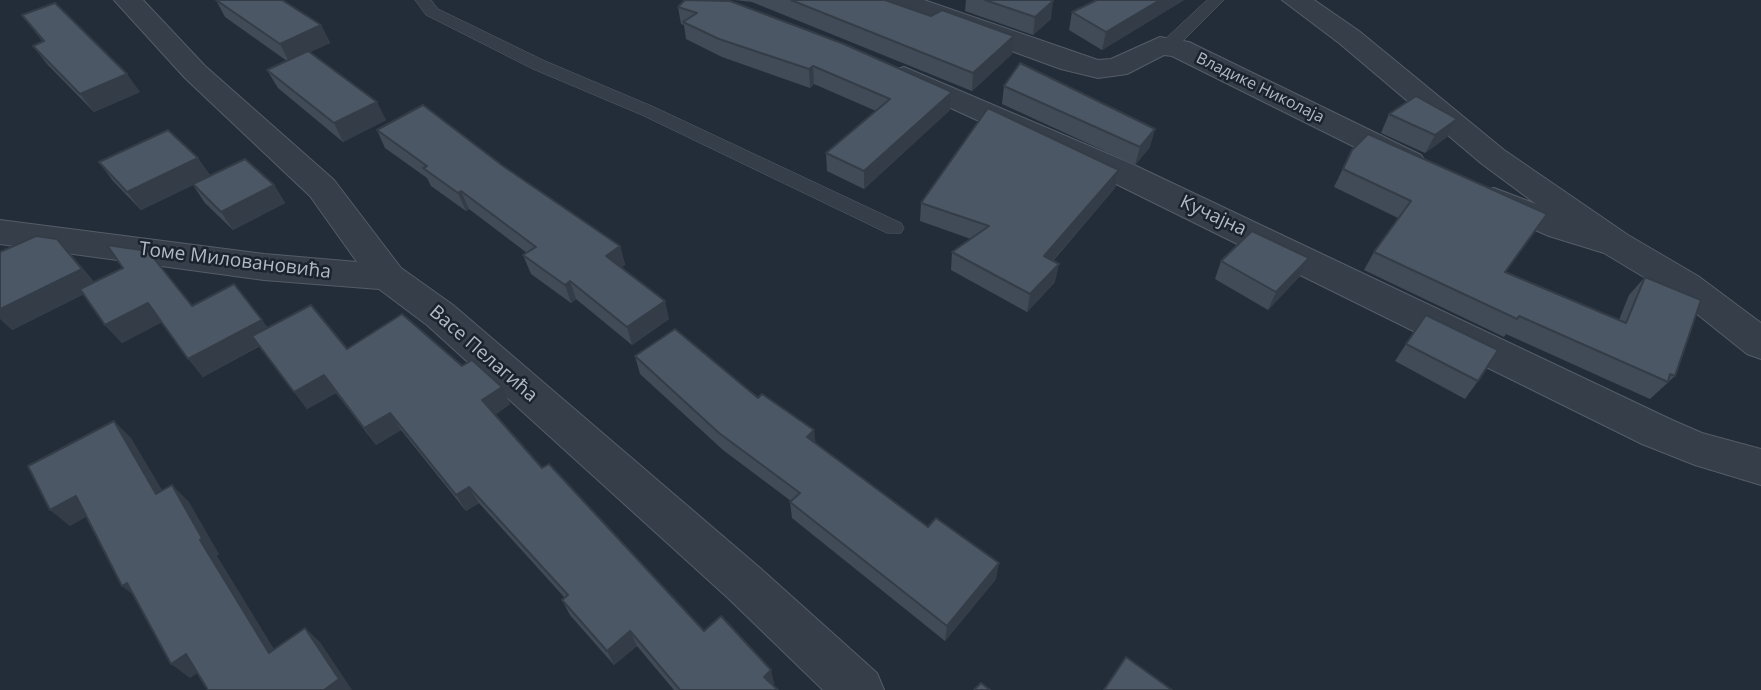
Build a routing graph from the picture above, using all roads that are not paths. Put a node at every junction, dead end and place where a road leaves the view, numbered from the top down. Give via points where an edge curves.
1 (128, 0) edge
2 (423, 0) edge
3 (898, 0) edge
4 (1216, 0) edge
5 (1296, 0) edge
6 (1169, 45) junction
7 (879, 65) edge
8 (894, 229) dead end
9 (0, 232) edge
10 (1616, 244) junction
11 (388, 277) junction
12 (1761, 344) edge
13 (1761, 467) edge
14 (859, 690) edge

1 - 11 street, Васе Пелагића via 195,72 322,188
2 - 8 lane via 432,12 538,65 648,111
3 - 6 street via 1098,69 1117,68
4 - 6 lane
5 - 10 street via 1349,37 1493,158
6 - 10 street, Владике Николаја via 1560,229
7 - 13 street, Кучајна via 1134,178 1657,432
9 - 11 street, Томе Миловановића via 264,267
10 - 12 street via 1685,285
11 - 14 street, Васе Пелагића via 450,324

